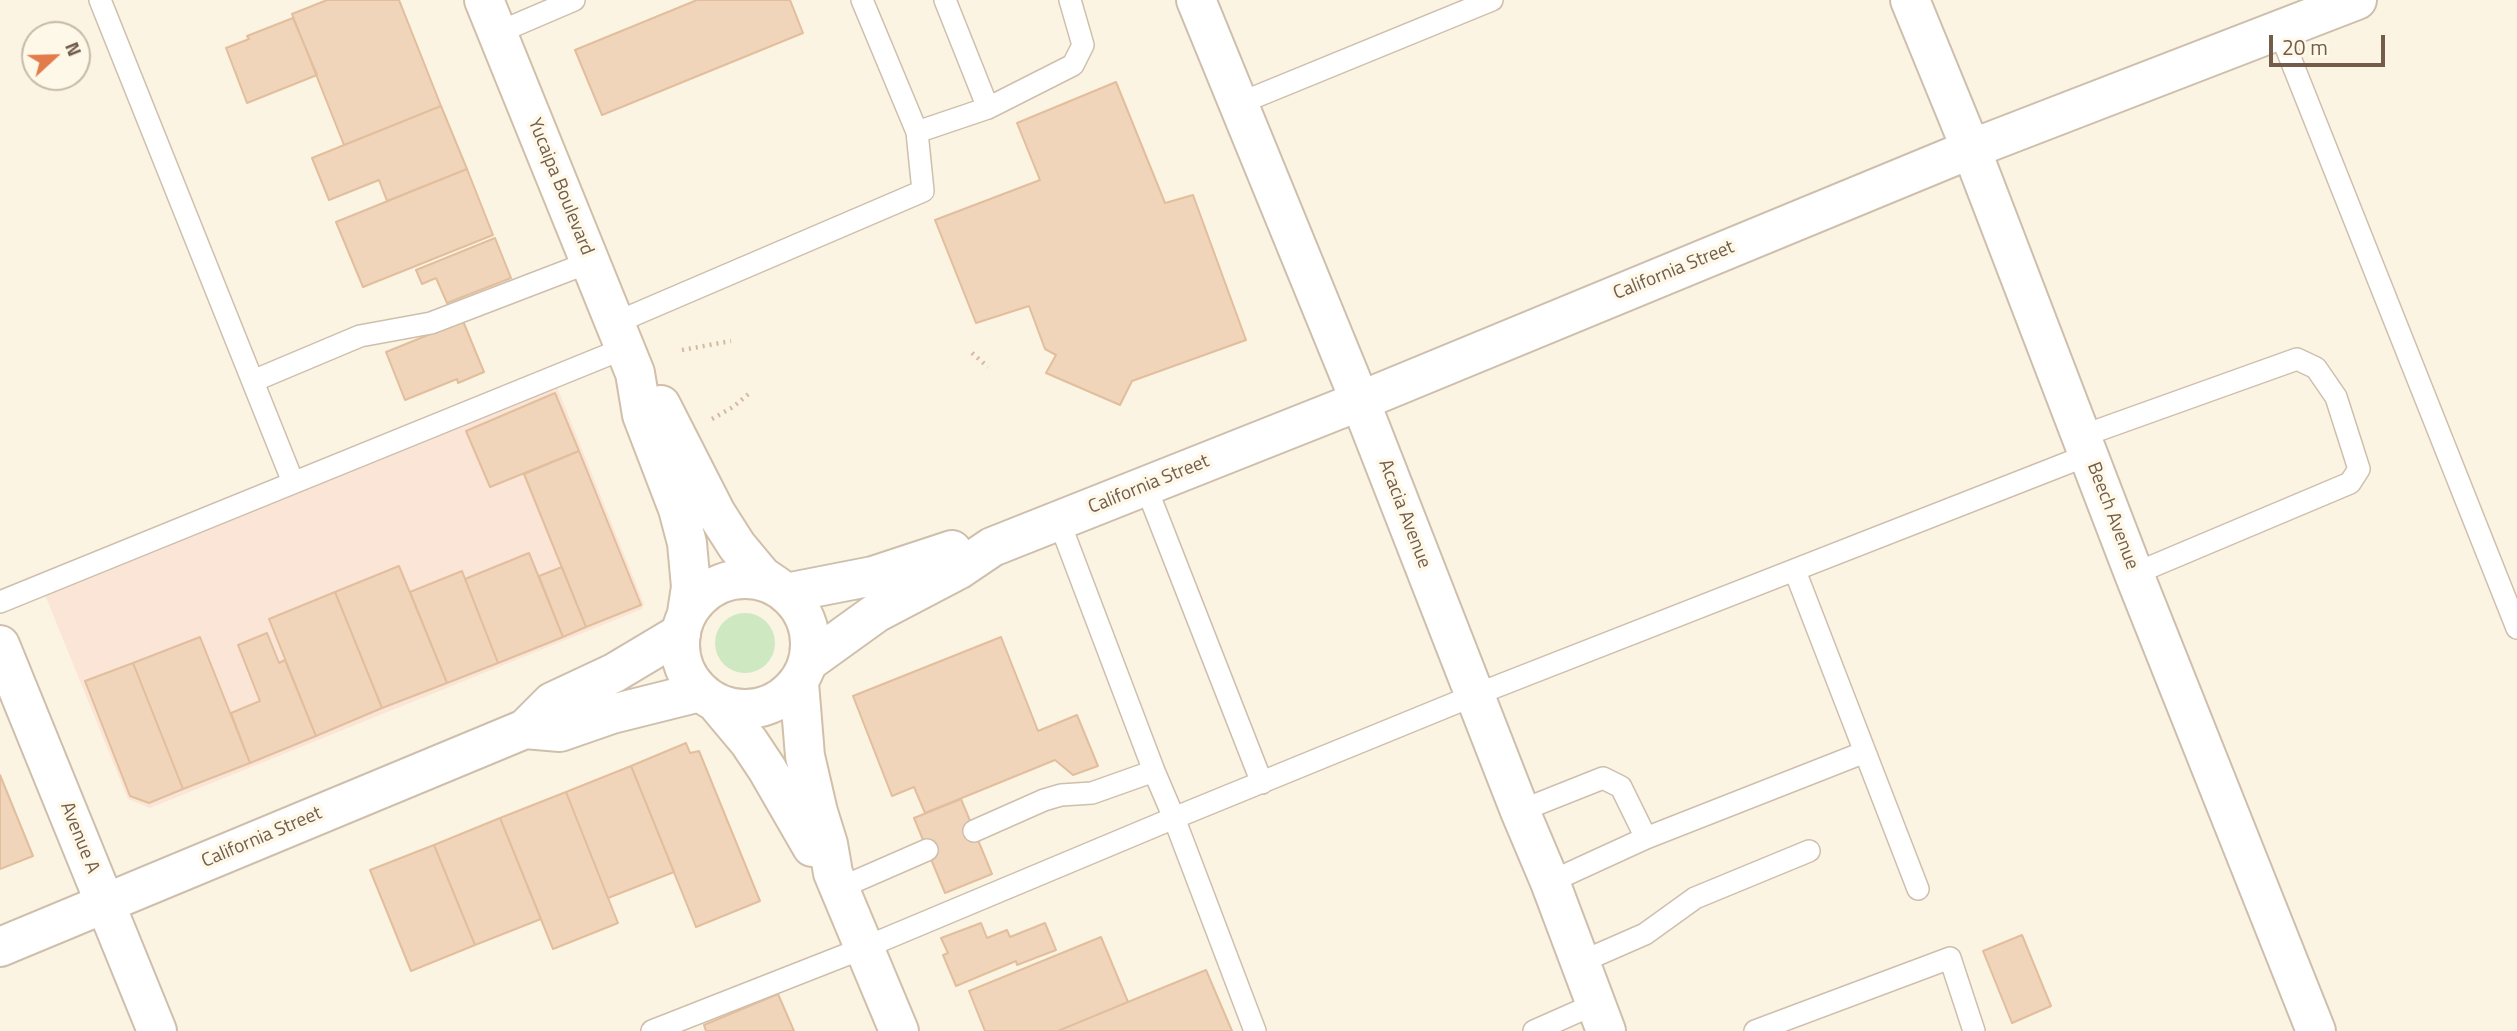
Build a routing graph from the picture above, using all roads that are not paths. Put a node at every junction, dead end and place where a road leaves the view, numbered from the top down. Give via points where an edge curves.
1 (100, 0) edge
2 (574, 0) edge
3 (862, 0) edge
4 (945, 0) edge
5 (1070, 0) edge
6 (1196, 0) edge
7 (1492, 0) edge
8 (1910, 0) edge
9 (2357, 0) edge
10 (490, 16) edge
11 (2279, 30) junction
12 (1238, 104) junction
13 (989, 107) junction
14 (917, 132) junction
15 (1971, 149) junction
16 (590, 262) junction
17 (625, 348) junction
18 (253, 381) junction
19 (1360, 401) junction
20 (2085, 445) junction
21 (293, 482) junction
22 (1146, 487) junction
23 (1059, 520) junction
24 (992, 547) junction
25 (1795, 571) junction
26 (2134, 574) junction
27 (782, 590) junction
28 (0, 602) edge
29 (684, 623) junction
30 (2517, 628) edge
31 (0, 645) edge
32 (803, 673) junction
33 (1475, 695) junction
34 (709, 698) junction
35 (525, 729) junction
36 (1865, 752) junction
37 (1154, 771) junction
38 (1262, 783) junction
39 (1520, 811) junction
40 (1174, 818) junction
41 (974, 831) dead end
42 (1646, 838) junction
43 (927, 850) dead end
44 (1809, 851) dead end
45 (836, 880) junction
46 (1550, 882) junction
47 (1918, 889) dead end
48 (106, 903) junction
49 (0, 947) edge
50 (866, 947) junction
51 (1581, 962) junction
52 (1601, 1017) edge
53 (156, 1031) edge
54 (652, 1031) edge
55 (899, 1031) edge
56 (1255, 1031) edge
57 (1534, 1031) edge
58 (1755, 1031) edge
59 (1974, 1031) edge
60 (2316, 1031) edge

1 - 18 lane
2 - 10 lane
3 - 14 lane
4 - 13 lane
5 - 13 lane via 1083,45 1073,65
6 - 12 street, Acacia Avenue
7 - 12 lane
8 - 15 street, Beech Avenue
9 - 11 street, California Street
10 - 16 street, Yucaipa Boulevard
11 - 15 street, California Street
11 - 30 lane
12 - 19 street, Acacia Avenue
13 - 14 lane
14 - 17 lane via 923,191
15 - 19 street, California Street
15 - 20 street, Beech Avenue
16 - 17 street, Yucaipa Boulevard
16 - 18 lane via 431,323 360,336
17 - 21 lane
17 - 27 street, Yucaipa Boulevard via 663,408 737,546 762,576
17 - 29 street, Yucaipa Boulevard via 642,415 687,543 691,587
18 - 21 lane
19 - 22 street, California Street
19 - 33 street, Acacia Avenue
20 - 25 lane
20 - 26 street, Beech Avenue
20 - 26 lane via 2297,359 2316,368 2336,397 2359,469 2350,483
21 - 28 lane
22 - 23 street, California Street
22 - 38 lane
23 - 24 street, California Street
23 - 37 lane
24 - 27 street, California Street via 950,550 881,574
24 - 32 street, California Street via 876,613
25 - 33 lane
25 - 36 lane
26 - 60 street, Beech Avenue
27 - 29 street via 758,580 737,579 717,585 700,596
27 - 32 street via 808,624 811,643
29 - 34 street via 679,649 682,665
29 - 35 street, California Street via 614,673 552,702
31 - 48 street, Avenue A
32 - 34 street via 782,699 762,708 740,710
32 - 45 street via 805,756
33 - 38 lane
33 - 39 street, Acacia Avenue
34 - 35 street, California Street via 612,715 560,732
34 - 45 street via 750,742
35 - 48 street, California Street
36 - 42 lane
36 - 47 lane
37 - 40 lane
37 - 41 lane via 1092,793 1044,800
38 - 40 lane
39 - 42 lane via 1603,778 1621,787
39 - 46 street, Acacia Avenue
40 - 50 lane
40 - 56 lane
42 - 46 lane
43 - 45 lane
44 - 51 lane via 1695,898 1646,933
45 - 50 street
46 - 51 street, Acacia Avenue
48 - 49 street, California Street
48 - 53 street, Avenue A
50 - 54 lane
50 - 55 street
51 - 52 street, Acacia Avenue
52 - 57 lane
58 - 59 lane via 1950,958

